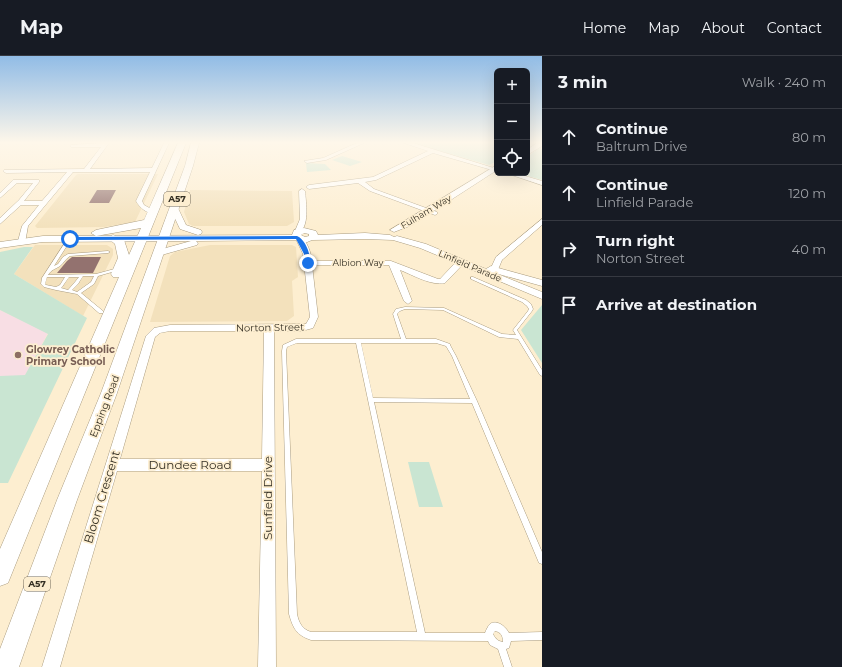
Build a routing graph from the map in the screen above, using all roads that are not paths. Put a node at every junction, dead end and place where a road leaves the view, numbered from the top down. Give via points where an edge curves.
1 (70, 172) edge
2 (153, 172) edge
3 (170, 172) edge
4 (187, 172) edge
5 (392, 172) edge
6 (492, 172) edge
7 (519, 176) edge
8 (360, 181) junction
9 (542, 183) edge
10 (309, 188) dead end
11 (302, 191) dead end
12 (0, 196) edge
13 (19, 203) junction
14 (44, 203) junction
15 (174, 208) junction
16 (153, 212) junction
17 (432, 212) junction
18 (303, 220) junction
19 (542, 221) edge
20 (0, 222) edge
21 (149, 222) junction
22 (198, 232) junction
23 (96, 233) junction
24 (407, 234) junction
25 (144, 235) junction
26 (164, 235) junction
27 (298, 235) junction
28 (311, 235) junction
29 (392, 235) junction
30 (71, 236) junction
31 (113, 238) junction
32 (222, 238) junction
33 (22, 239) junction
34 (0, 240) edge
35 (0, 245) edge
36 (108, 252) dead end
37 (158, 253) junction
38 (307, 258) junction
39 (461, 262) junction
40 (394, 265) junction
41 (125, 267) junction
42 (50, 269) junction
43 (494, 270) junction
44 (96, 275) junction
45 (46, 276) junction
46 (68, 276) junction
47 (81, 276) junction
48 (472, 278) dead end
49 (542, 283) edge
50 (56, 289) junction
51 (69, 291) junction
52 (78, 293) junction
53 (542, 296) edge
54 (408, 301) dead end
55 (101, 312) junction
56 (269, 328) junction
57 (157, 330) joint
58 (519, 337) junction
59 (358, 341) junction
60 (404, 341) junction
61 (542, 374) edge
62 (75, 397) junction
63 (371, 400) junction
64 (474, 401) junction
65 (112, 465) junction
66 (268, 465) junction
67 (542, 560) edge
68 (0, 576) edge
69 (422, 636) junction
70 (507, 636) junction
71 (542, 636) edge
72 (490, 637) junction
73 (501, 646) junction
74 (6, 667) edge
75 (52, 667) edge
76 (267, 667) edge
77 (508, 667) edge

1 - 14 street
2 - 16 street via 140,201
3 - 16 main road
4 - 15 main road, Epping Road / A57
5 - 8 street via 381,177
6 - 17 street, Fulham Way
7 - 9 street
8 - 10 street
8 - 17 street via 372,190
11 - 18 street
12 - 13 street via 15,181 37,180
13 - 14 street
13 - 20 street
14 - 33 street via 26,226
15 - 22 street via 183,227
15 - 26 main road, Epping Road / A57
16 - 21 main road
17 - 24 street, Fulham Way
17 - 29 street, Fulham Way
18 - 27 street
18 - 28 street
19 - 43 street via 499,259
21 - 23 main road
21 - 25 main road
22 - 26 street
22 - 27 street
23 - 25 street
23 - 30 street
24 - 29 street, Linfield Parade via 403,231
24 - 43 street, Linfield Parade
25 - 26 street
25 - 31 street
25 - 41 main road
26 - 32 street
26 - 37 main road, Epping Road / A57
27 - 28 street, Linfield Parade
27 - 32 street
27 - 38 street, Norton Street
28 - 29 street, Linfield Parade
28 - 38 street, Norton Street
29 - 39 street, Linfield Parade
30 - 31 street
30 - 33 street
30 - 42 lane
31 - 41 main road via 120,242
32 - 37 street
33 - 34 street
33 - 35 street
36 - 42 lane via 69,255 59,265
37 - 74 main road, Epping Road / A57 via 109,393
38 - 40 street, Albion Way
38 - 56 street, Norton Street via 314,317 312,324 302,328
39 - 40 street via 442,281 437,282
39 - 53 street, Linfield Parade
40 - 54 street, Albion Way
41 - 44 lane
41 - 55 main road
41 - 62 main road
42 - 45 lane
43 - 49 street, Linfield Parade
44 - 47 lane
44 - 52 lane via 92,282
45 - 46 lane
45 - 50 lane via 43,284
46 - 47 lane
46 - 50 lane
47 - 51 lane
48 - 58 lane via 529,305 530,311 516,327
50 - 51 lane
51 - 52 lane
52 - 55 lane
55 - 62 main road via 79,362
56 - 57 street, Norton Street
56 - 66 street, Sunfield Drive
57 - 65 street, Bloom Crescent via 152,333 149,340
58 - 60 lane via 501,336 444,309 405,308 395,314
58 - 61 lane
59 - 60 lane
59 - 63 lane
59 - 69 lane via 296,341 285,348 292,598 295,622 302,633 311,636
60 - 64 lane via 448,345
62 - 68 main road
63 - 64 lane
63 - 69 lane
64 - 67 lane
65 - 66 street, Dundee Road
65 - 75 street, Bloom Crescent
66 - 76 street, Sunfield Drive
69 - 72 lane
70 - 71 lane
70 - 72 lane via 501,628 495,627 490,630
70 - 73 lane via 506,645
72 - 73 lane
73 - 77 lane

